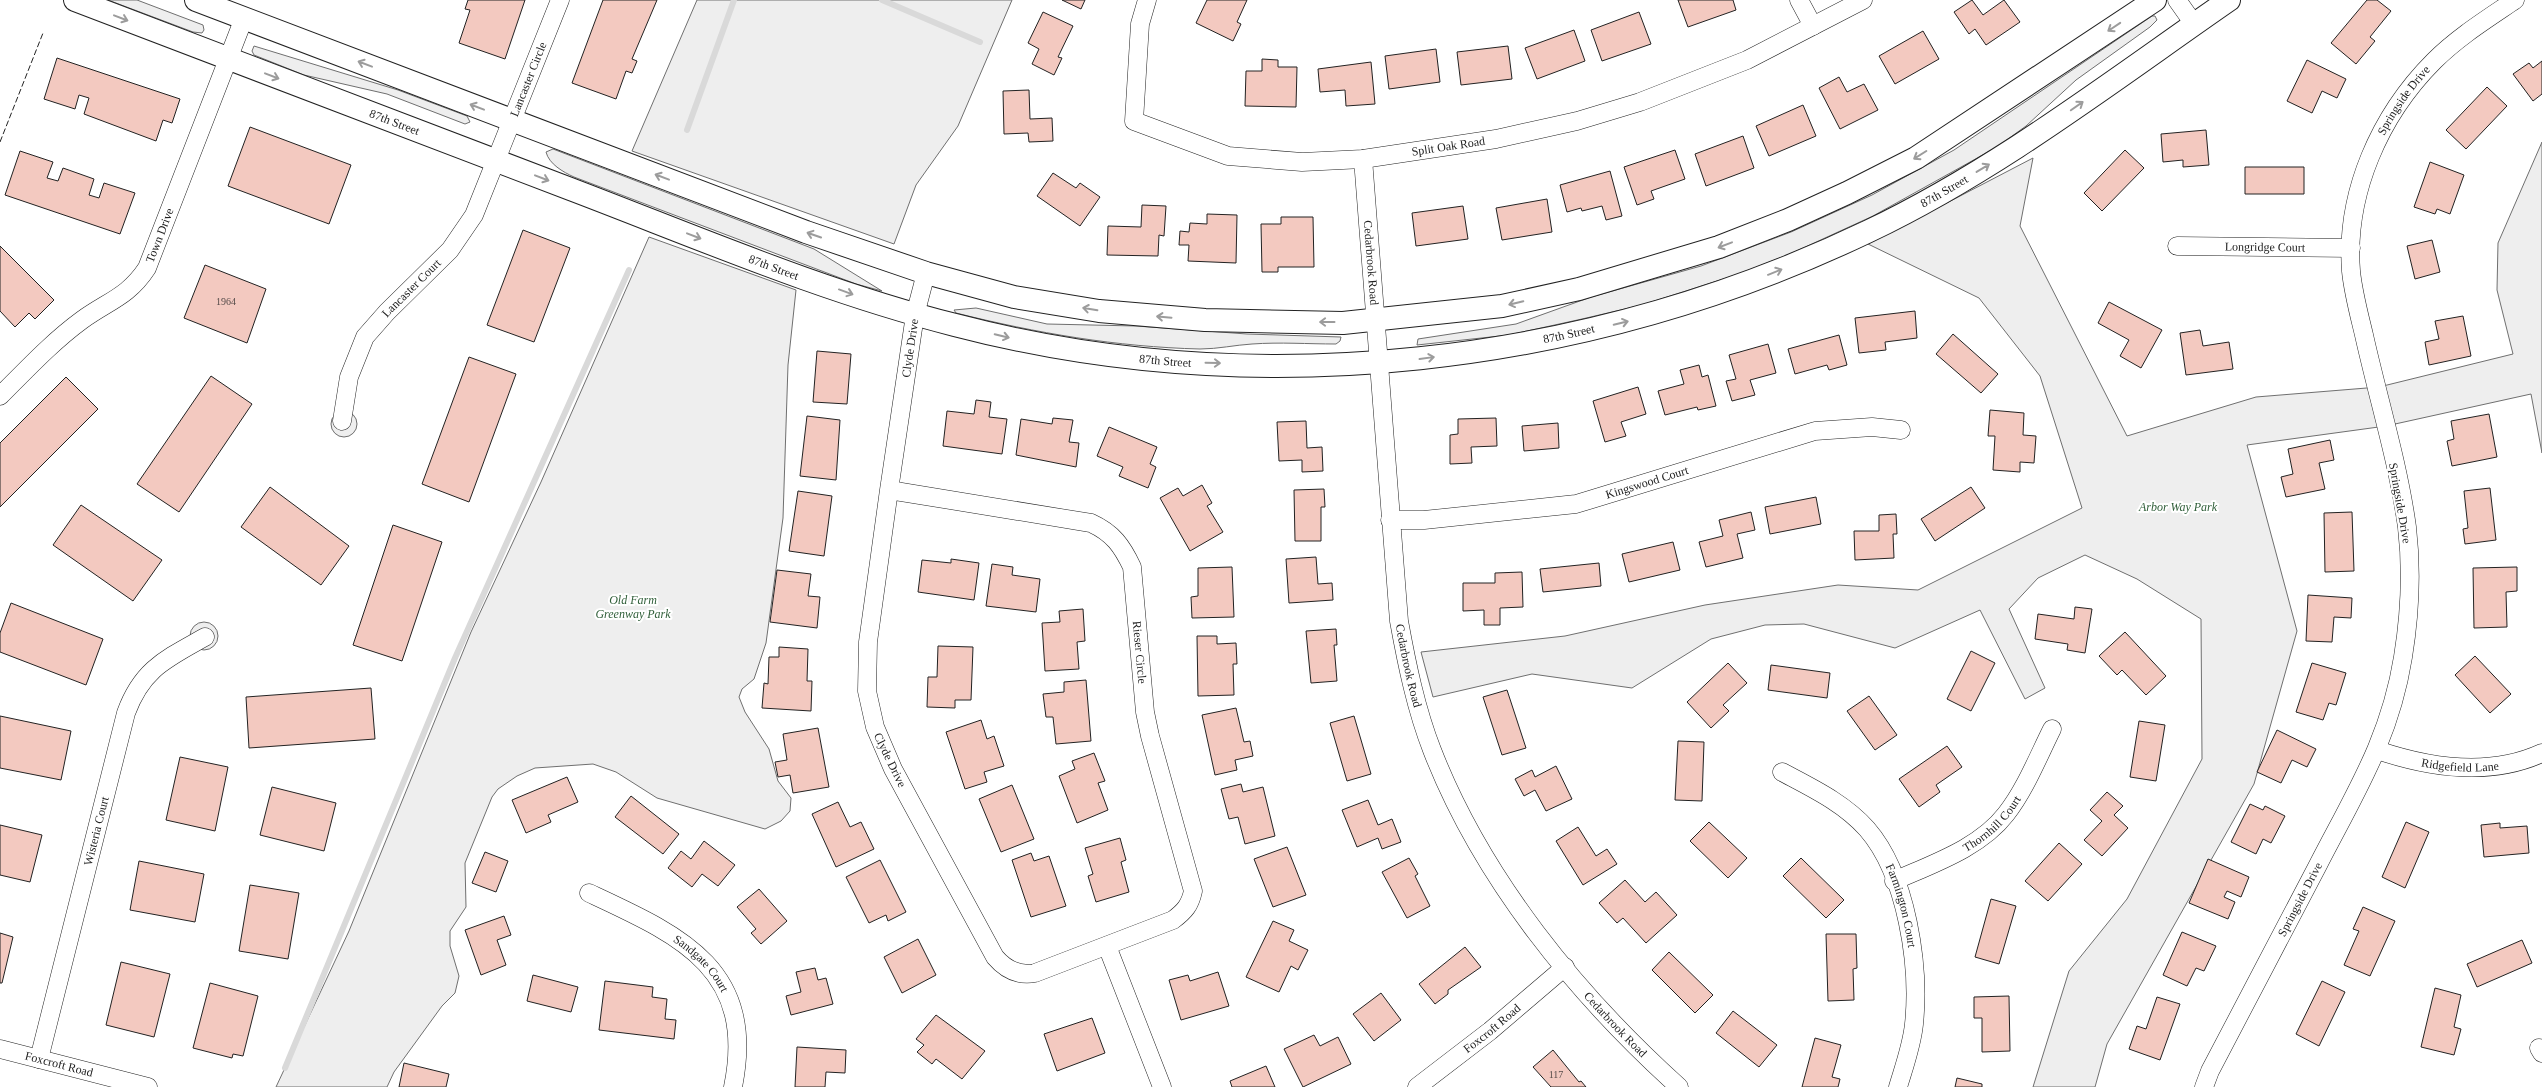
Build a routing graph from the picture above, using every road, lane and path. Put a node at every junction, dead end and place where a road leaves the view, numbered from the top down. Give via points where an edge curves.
1 (75, 0) edge
2 (196, 0) edge
3 (560, 0) edge
4 (1147, 0) edge
5 (1799, 0) edge
6 (1862, 0) edge
7 (2155, 0) edge
8 (2178, 0) edge
9 (2229, 0) edge
10 (2515, 0) edge
11 (244, 18) junction
12 (2194, 24) junction
13 (1813, 26) junction
14 (228, 59) junction
15 (512, 120) junction
16 (1363, 159) junction
17 (496, 161) junction
18 (2177, 246) dead end
19 (2351, 248) junction
20 (926, 273) junction
21 (915, 315) junction
22 (1376, 320) junction
23 (1378, 363) junction
24 (0, 396) edge
25 (342, 421) dead end
26 (1901, 430) dead end
27 (889, 490) junction
28 (1390, 520) junction
29 (205, 637) dead end
30 (2052, 729) dead end
31 (2378, 750) junction
32 (2542, 753) edge
33 (1782, 772) dead end
34 (1894, 881) junction
35 (588, 893) dead end
36 (1107, 946) junction
37 (1565, 967) junction
38 (0, 1049) edge
39 (39, 1059) junction
40 (148, 1087) edge
41 (733, 1087) edge
42 (1162, 1087) edge
43 (1416, 1087) edge
44 (1679, 1087) edge
45 (1898, 1087) edge
46 (2204, 1087) edge

1 -> 14 street, 87th Street
2 - 11 street
3 - 15 street, Lancaster Circle
4 - 16 street, Split Oak Road via 1140,24 1134,120 1240,158 1302,162
5 - 13 street
6 - 13 street, Split Oak Road
7 -> 22 street via 1916,158 1788,220 1719,247 1579,288 1502,306
8 - 12 street
9 - 12 street, 87th Street
10 - 19 street, Springside Drive via 2449,47 2400,102 2366,167 2356,207
11 - 14 street, Town Drive
15 -> 11 street
23 -> 12 street, 87th Street via 1501,348 1637,319 1751,282 1811,258 1929,201
13 - 16 street, Split Oak Road via 1748,60 1640,102 1577,121 1496,140
14 -> 17 street, 87th Street
14 - 24 street, Town Drive via 147,268 137,283 55,342
15 - 17 street, Lancaster Circle
20 -> 15 street via 806,232
16 - 22 street, Cedarbrook Road
17 -> 21 street, 87th Street via 759,261
17 - 25 street, Lancaster Court via 474,215 461,236 365,337 349,376
18 - 19 street, Longridge Court
19 - 31 street, Springside Drive via 2351,272 2357,304 2402,498 2409,552 2409,606 2404,653 2395,698
20 - 21 street, Clyde Drive
22 -> 20 street via 1205,320 1099,311 1014,297
21 -> 23 street, 87th Street via 1018,340 1099,354 1203,363
21 - 27 street, Clyde Drive
22 - 23 street, Cedarbrook Road
23 - 28 street, Cedarbrook Road
26 - 28 street, Kingswood Court via 1872,427 1815,431 1576,504 1443,518
27 - 36 street, Clyde Drive via 868,642 867,691 875,727 893,769 1000,963 1025,975
27 - 36 street, Rieser Circle via 1091,524 1111,534 1125,552 1132,567 1145,712 1192,891 1190,903 1173,920
28 - 37 street, Cedarbrook Road via 1399,621 1409,675 1431,748 1449,791 1490,866 1548,949
29 - 39 street, Wisteria Court via 158,664 133,694
30 - 34 street, Thornhill Court via 2011,806 1995,826 1966,847
31 - 32 street, Ridgefield Lane via 2401,758 2466,768 2492,766
31 - 46 street, Springside Drive
33 - 34 street, Farmington Court via 1847,811 1868,831
34 - 45 street, Farmington Court via 1915,961 1916,989 1914,1026
35 - 41 street, Sandgate Court via 677,937 713,972 732,1009 736,1027 737,1065
36 - 42 street
37 - 43 street, Foxcroft Road via 1490,1031
37 - 44 street, Cedarbrook Road via 1646,1056
38 - 39 street, Foxcroft Road
39 - 40 street, Foxcroft Road

